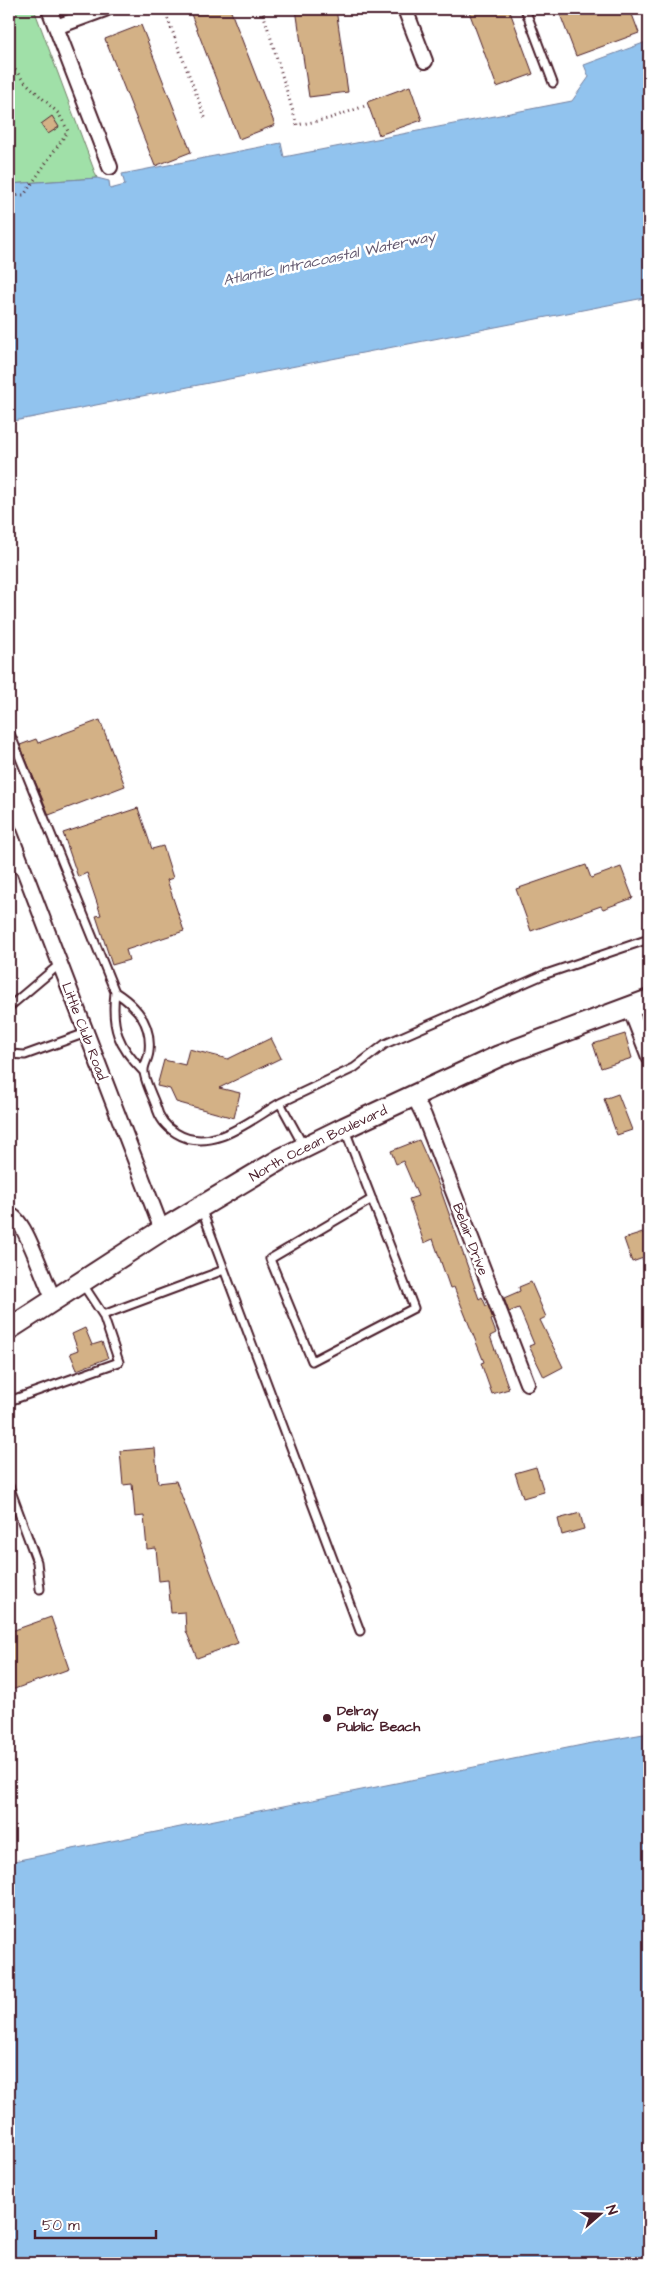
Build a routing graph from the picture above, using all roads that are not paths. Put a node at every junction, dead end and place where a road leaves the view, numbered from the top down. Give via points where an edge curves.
1 (49, 9) edge
2 (105, 9) edge
3 (405, 9) edge
4 (525, 9) edge
5 (56, 27) junction
6 (425, 61) dead end
7 (553, 83) dead end
8 (110, 168) dead end
9 (9, 731) edge
10 (9, 831) edge
11 (15, 868) edge
12 (649, 939) edge
13 (60, 964) junction
14 (115, 992) junction
15 (649, 1000) edge
16 (9, 1007) edge
17 (630, 1008) junction
18 (86, 1033) junction
19 (9, 1054) edge
20 (649, 1057) edge
21 (144, 1071) junction
22 (414, 1096) junction
23 (280, 1103) junction
24 (344, 1128) junction
25 (304, 1148) junction
26 (372, 1199) junction
27 (200, 1206) junction
28 (9, 1215) edge
29 (162, 1230) junction
30 (224, 1270) junction
31 (81, 1282) junction
32 (54, 1299) junction
33 (103, 1315) junction
34 (9, 1329) edge
35 (527, 1383) dead end
36 (9, 1401) edge
37 (9, 1486) edge
38 (40, 1589) dead end
39 (360, 1631) dead end

1 - 5 street
2 - 5 street
3 - 6 street
4 - 7 lane
5 - 8 street
9 - 14 lane
10 - 11 street, Little Club Road
11 - 13 street, Little Club Road
12 - 23 lane via 543,975 384,1044 354,1068
13 - 16 lane
13 - 18 street, Little Club Road
14 - 21 lane via 113,1014 117,1036 128,1055
14 - 21 lane via 131,1002 143,1017 149,1034 149,1053
15 - 17 main road, North Ocean Boulevard
17 - 20 street
17 - 22 main road, North Ocean Boulevard via 499,1056
18 - 19 lane via 25,1056
18 - 29 street, Little Club Road
21 - 23 lane via 159,1116 169,1129 183,1138 199,1141 216,1139
22 - 24 main road, North Ocean Boulevard
22 - 35 street, Belair Drive
23 - 25 lane
24 - 25 main road, North Ocean Boulevard
24 - 26 lane
25 - 27 main road, North Ocean Boulevard
26 - 26 lane via 414,1308 312,1361 270,1259
27 - 29 main road, North Ocean Boulevard
27 - 30 lane
28 - 32 street via 19,1220 25,1231
29 - 31 main road, North Ocean Boulevard
30 - 33 lane
30 - 39 lane
31 - 32 main road, North Ocean Boulevard
31 - 33 lane
32 - 34 main road, North Ocean Boulevard
33 - 36 lane via 119,1362
37 - 38 lane via 37,1562

